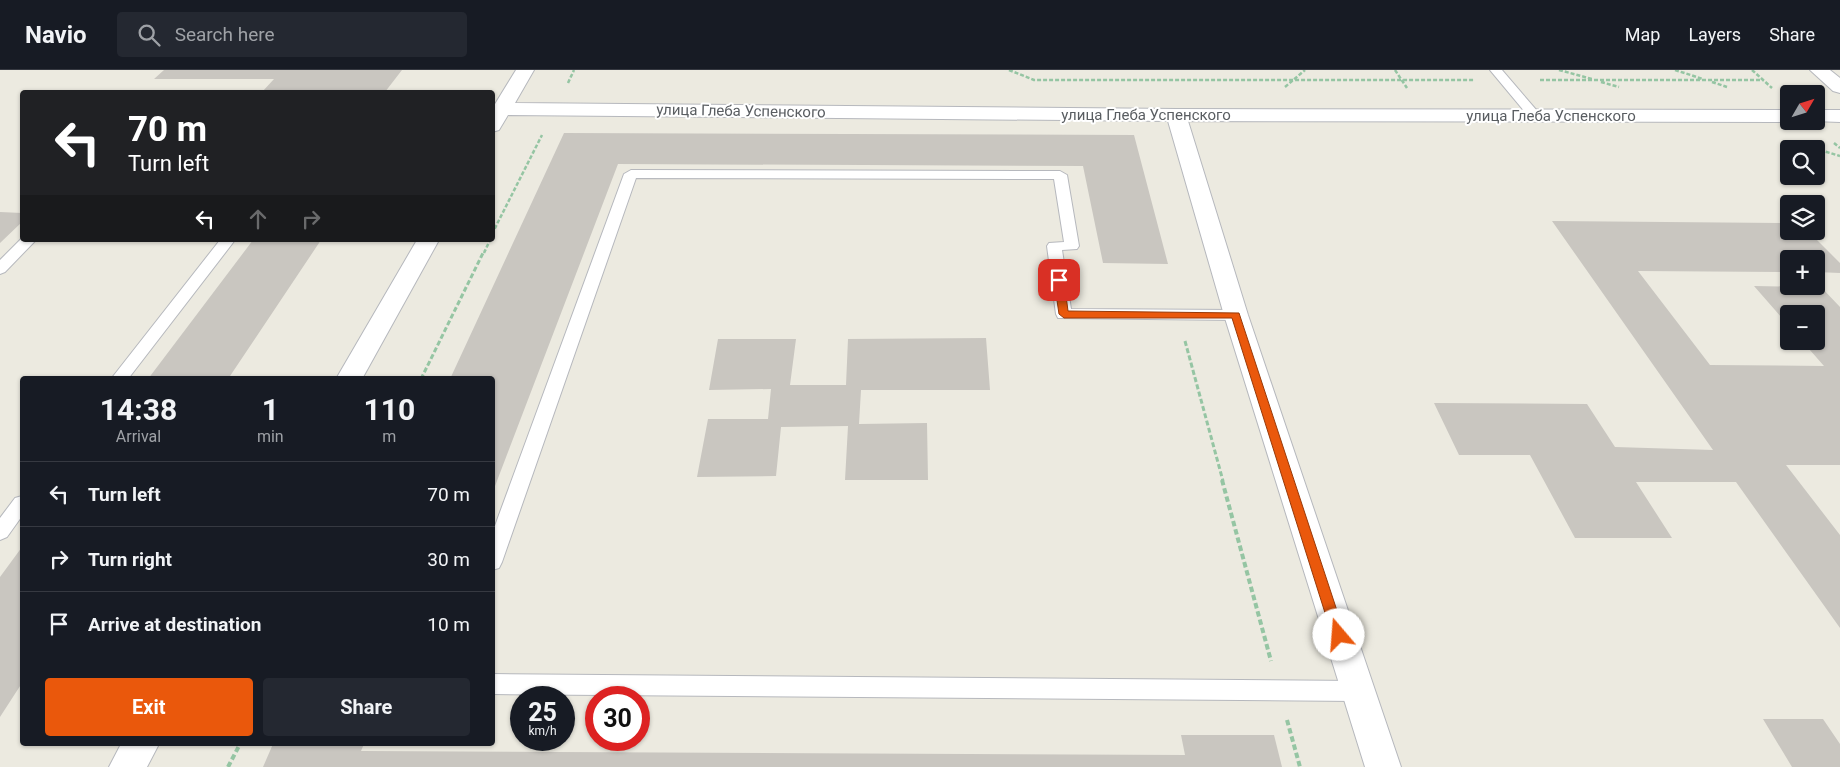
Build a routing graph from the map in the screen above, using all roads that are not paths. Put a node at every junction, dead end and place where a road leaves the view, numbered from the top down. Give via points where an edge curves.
1 (525, 70) edge
2 (1496, 70) edge
3 (1819, 70) edge
4 (1840, 87) edge
5 (502, 109) junction
6 (1176, 115) junction
7 (1534, 115) junction
8 (1780, 116) edge
9 (1825, 116) edge
10 (1840, 116) edge
11 (495, 121) edge
12 (27, 242) edge
13 (226, 242) edge
14 (427, 242) edge
15 (0, 269) edge
16 (1236, 315) junction
17 (121, 376) edge
18 (351, 376) edge
19 (20, 506) edge
20 (0, 532) edge
21 (495, 554) edge
22 (495, 684) edge
23 (1357, 691) junction
24 (140, 746) edge
25 (128, 767) edge
26 (1382, 767) edge

1 - 5 street
2 - 7 lane
3 - 4 street
5 - 6 street, улица Глеба Успенского
5 - 11 street
6 - 7 street, улица Глеба Успенского
6 - 16 street
7 - 8 street, улица Глеба Успенского
9 - 10 street
12 - 15 lane
13 - 17 lane
14 - 18 street
16 - 21 lane via 1064,314 1054,246 1072,246 1060,175 631,174
16 - 23 street
19 - 20 lane
22 - 23 lane
23 - 26 street
24 - 25 street

